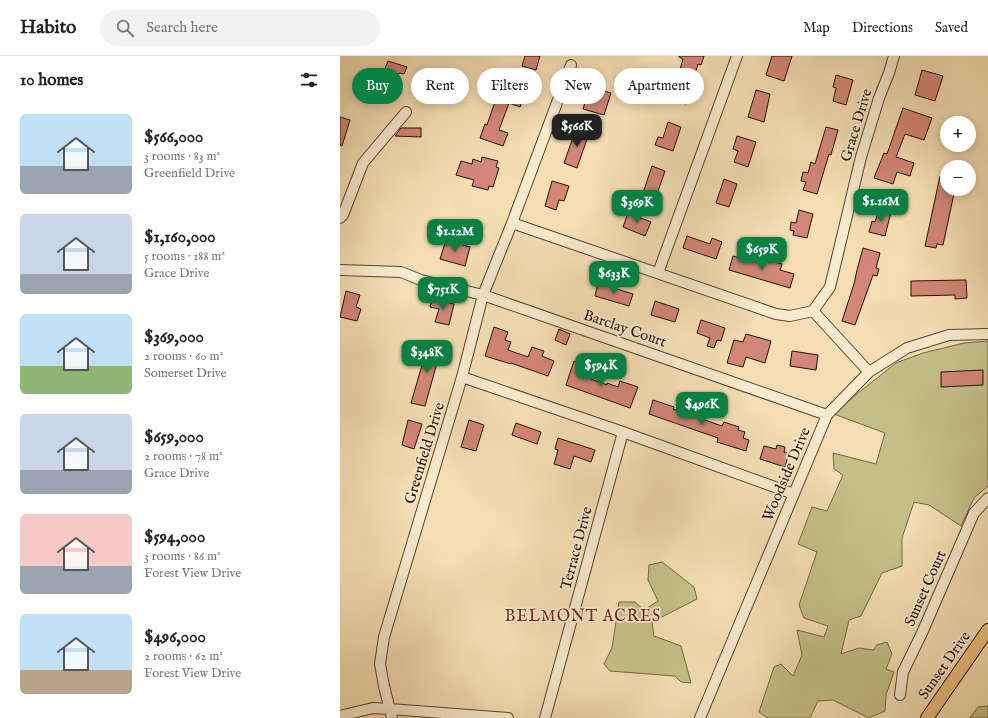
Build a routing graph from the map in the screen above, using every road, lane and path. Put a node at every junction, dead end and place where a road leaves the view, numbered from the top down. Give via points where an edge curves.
1 (737, 56) edge
2 (894, 56) edge
3 (571, 65) dead end
4 (406, 112) dead end
5 (340, 218) edge
6 (512, 223) junction
7 (340, 270) edge
8 (658, 273) junction
9 (483, 295) junction
10 (813, 311) junction
11 (988, 334) edge
12 (869, 372) junction
13 (462, 377) junction
14 (827, 415) junction
15 (623, 432) junction
16 (794, 494) junction
17 (988, 498) edge
18 (988, 630) edge
19 (900, 695) dead end
20 (391, 713) edge
21 (340, 716) edge
22 (508, 718) edge
23 (545, 718) edge
24 (700, 718) edge
25 (926, 718) edge

1 - 8 street
2 - 10 street, Grace Drive via 861,157 830,288
3 - 6 street, Greenfield Drive
4 - 5 street via 363,163
6 - 8 street
6 - 9 street, Greenfield Drive
7 - 9 street, Barclay Court via 401,272 421,280
8 - 10 street via 776,314 790,316
9 - 13 street, Greenfield Drive
9 - 14 street, Barclay Court
10 - 12 street
11 - 12 street, Woodside Drive via 949,335 907,348
12 - 14 street, Woodside Drive
13 - 15 street
13 - 20 street, Greenfield Drive via 384,637 380,664
14 - 16 street, Woodside Drive
15 - 16 street
15 - 23 street, Terrace Drive
16 - 24 street, Woodside Drive
17 - 19 street, Sunset Court via 974,513 903,672
18 - 25 main road, Sunset Drive
20 - 21 street via 373,708
20 - 22 street

